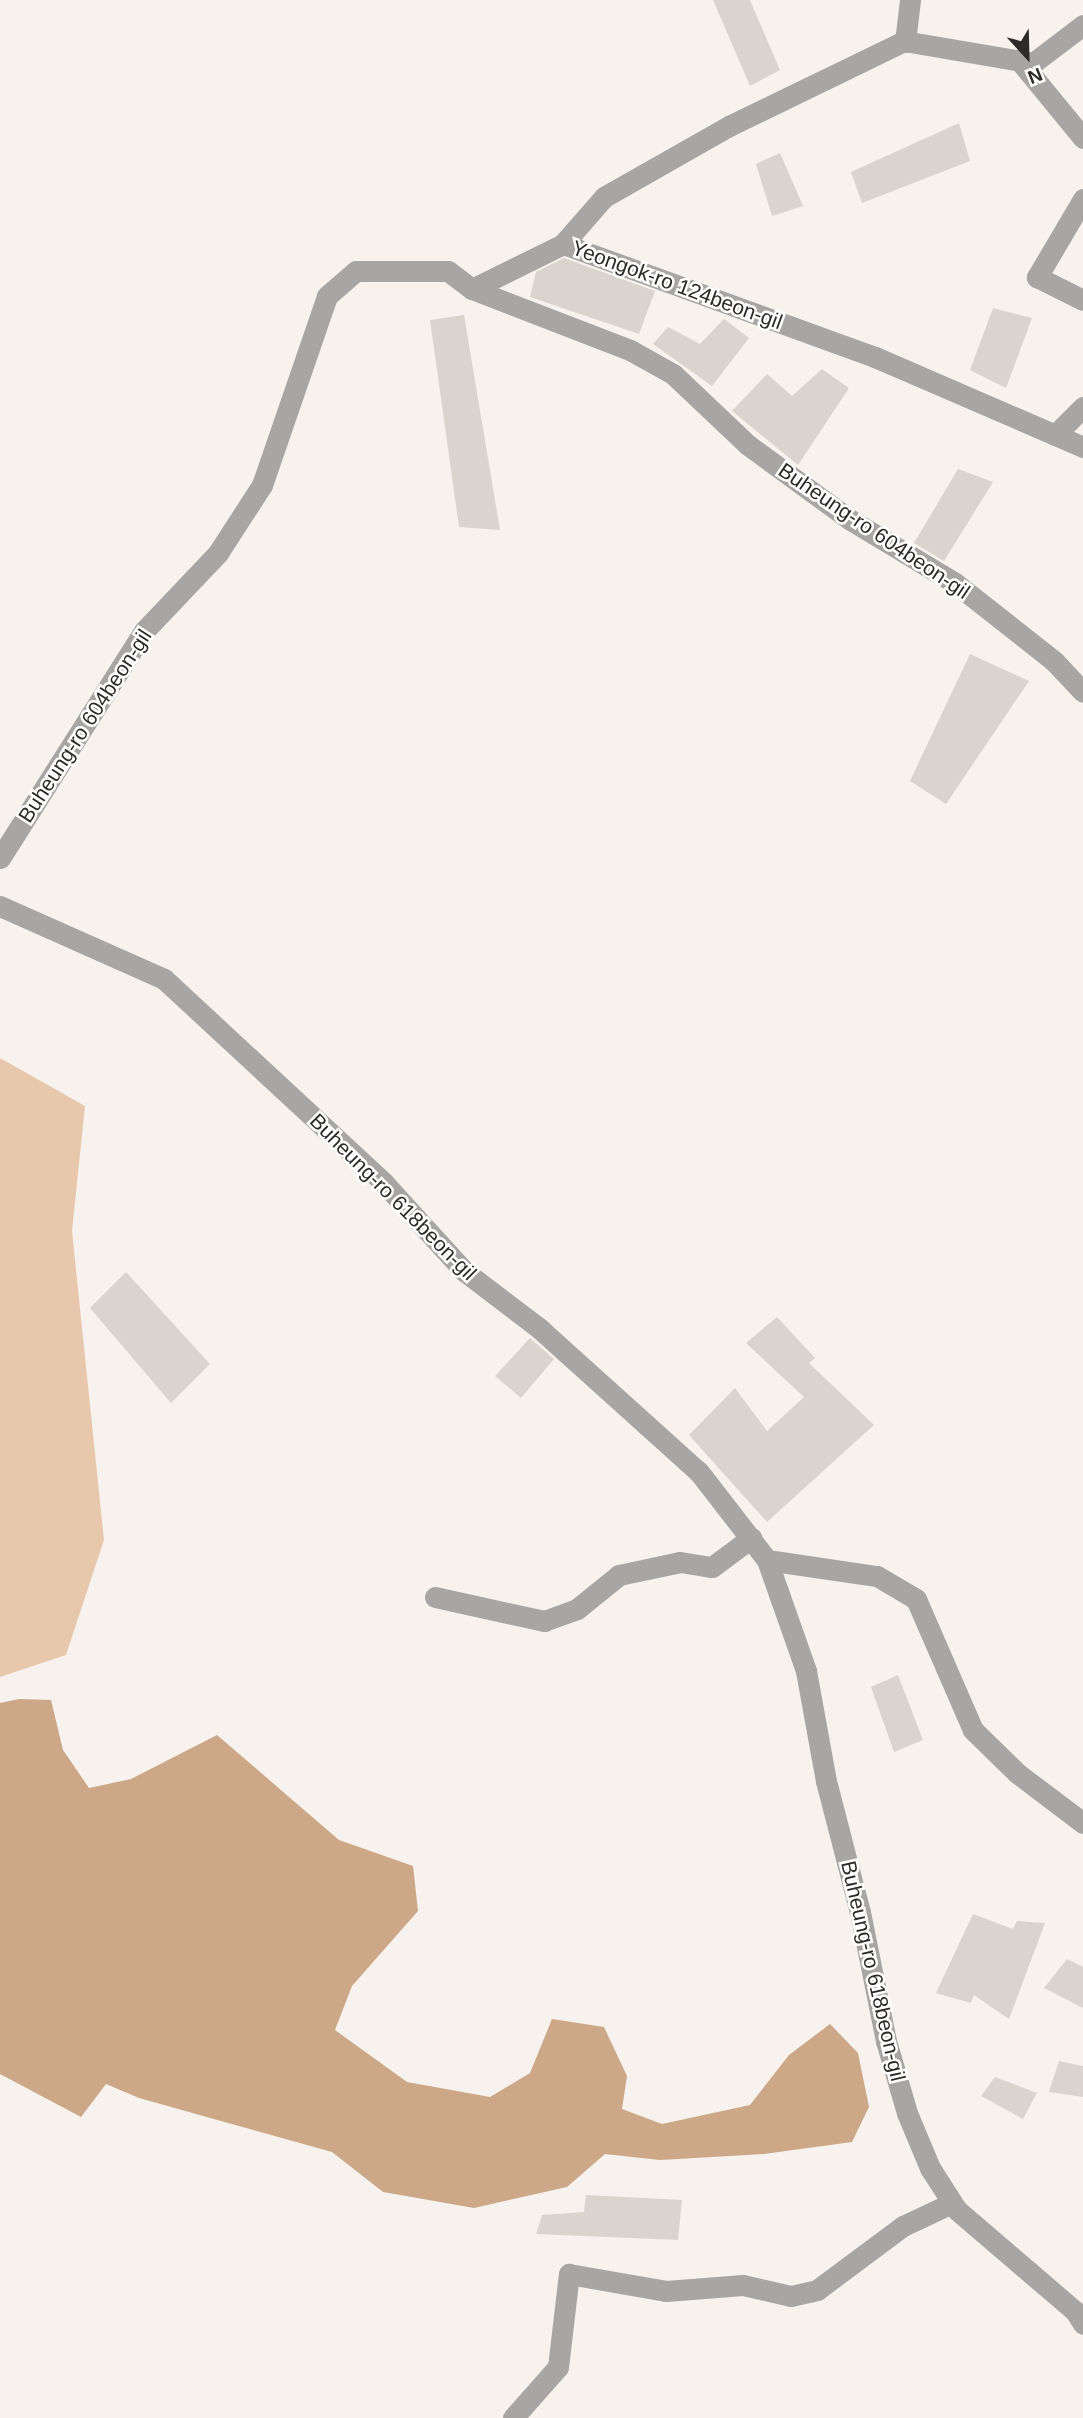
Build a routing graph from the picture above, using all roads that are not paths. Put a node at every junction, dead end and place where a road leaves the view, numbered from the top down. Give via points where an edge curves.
1 (910, 0) edge
2 (1083, 25) edge
3 (905, 42) junction
4 (1019, 60) junction
5 (1083, 138) edge
6 (1083, 199) edge
7 (562, 244) junction
8 (472, 289) junction
9 (1083, 300) edge
10 (1083, 407) edge
11 (1055, 435) junction
12 (1083, 447) edge
13 (1083, 692) edge
14 (0, 858) edge
15 (0, 906) edge
16 (751, 1538) junction
17 (767, 1560) junction
18 (435, 1597) dead end
19 (1083, 1823) edge
20 (952, 2203) junction
21 (1083, 2323) edge
22 (513, 2418) edge

1 - 3 street
2 - 4 street via 1033,63
3 - 4 street
3 - 7 street, Yeongok-ro 124beon-gil via 729,126 604,197
4 - 5 street
6 - 9 street via 1037,277
7 - 8 street
7 - 11 street, Yeongok-ro 124beon-gil via 875,357
8 - 13 street, Buheung-ro 604beon-gil via 630,350 673,374 748,445 849,519 955,583 1054,661
8 - 14 street, Buheung-ro 604beon-gil via 449,271 356,271 327,296 262,485 218,553 144,631
10 - 11 street
11 - 12 street, Yeongok-ro 124beon-gil
15 - 16 street, Buheung-ro 618beon-gil via 164,979 384,1183 464,1271 540,1329 699,1472
16 - 17 street, Buheung-ro 618beon-gil
16 - 18 street via 712,1567 680,1562 619,1575 577,1609 544,1621
17 - 19 street via 877,1576 916,1599 973,1730 1017,1773
17 - 20 street, Buheung-ro 618beon-gil via 806,1671 826,1781 860,1912 886,2041 907,2113 930,2168
20 - 21 street, Buheung-ro 618beon-gil via 1066,2302
20 - 22 street via 903,2226 817,2290 791,2296 743,2285 666,2291 569,2274 558,2367

